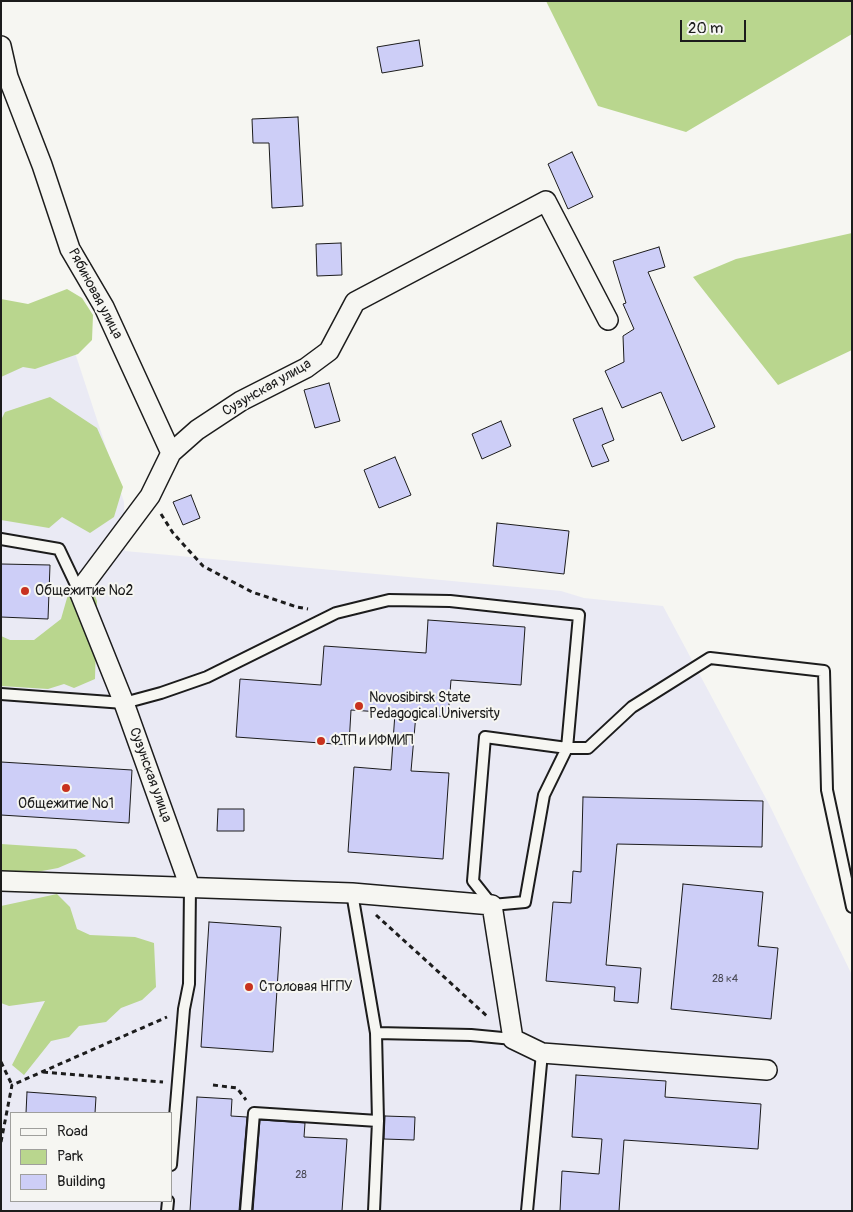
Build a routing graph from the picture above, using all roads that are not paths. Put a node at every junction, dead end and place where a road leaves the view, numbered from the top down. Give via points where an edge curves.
1 (1, 46) edge
2 (5, 78) edge
3 (608, 320) dead end
4 (171, 453) junction
5 (1, 539) edge
6 (79, 591) junction
7 (1, 694) edge
8 (124, 703) junction
9 (567, 748) junction
10 (1, 880) edge
11 (190, 887) junction
12 (352, 893) junction
13 (492, 905) junction
14 (852, 907) edge
15 (376, 1033) junction
16 (513, 1039) junction
17 (542, 1053) junction
18 (767, 1070) dead end
19 (378, 1122) junction
20 (172, 1155) edge
21 (246, 1211) edge
22 (374, 1211) edge
23 (527, 1211) edge

1 - 2 street, Рябиновая улица
2 - 4 street, Рябиновая улица via 42,164 70,249 104,307
3 - 4 street, Сузунская улица via 546,201 355,302 329,351 306,368 241,400 197,430
4 - 6 street, Сузунская улица via 150,496
5 - 6 lane via 58,549
6 - 8 street, Сузунская улица
7 - 8 lane
8 - 9 lane via 207,677 336,613 389,600 450,602 579,615
8 - 11 street, Сузунская улица
9 - 13 lane via 544,795 525,902
9 - 13 lane via 485,736 473,881
9 - 14 lane via 588,748 632,707 710,658 824,671 827,790
10 - 11 street
11 - 12 street
11 - 20 lane via 189,984 184,1009
12 - 13 street
12 - 15 lane
13 - 16 street
15 - 16 lane
15 - 19 lane
16 - 17 street
17 - 18 street
17 - 23 lane
19 - 21 lane via 254,1113
19 - 22 lane

